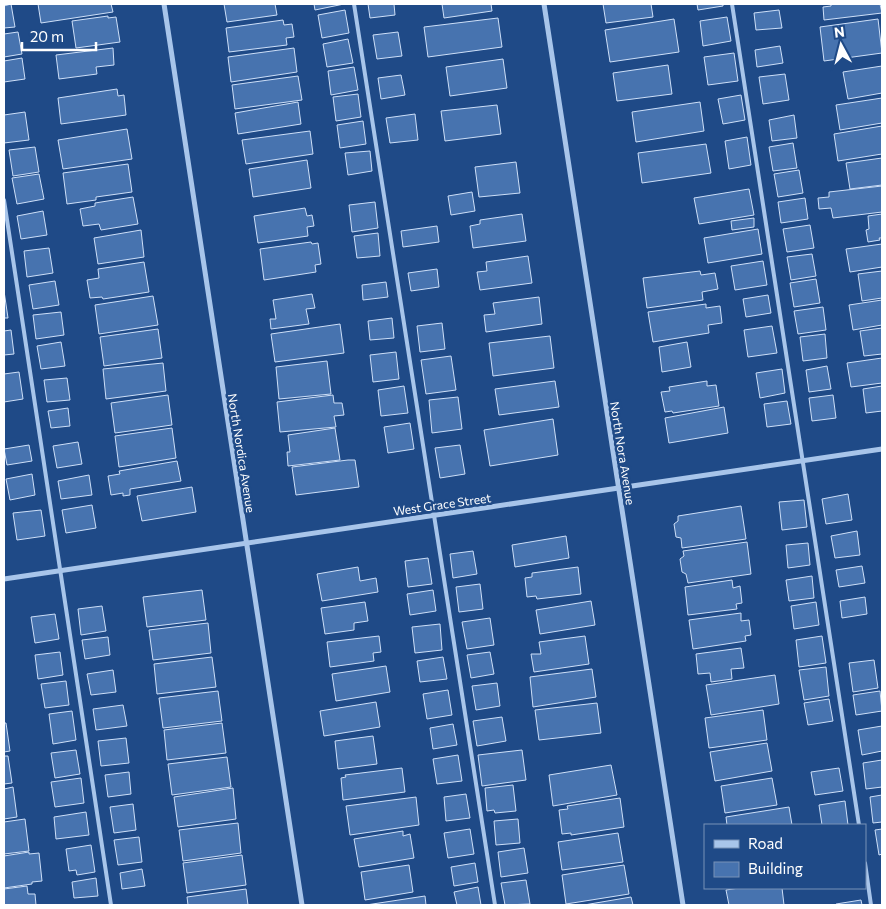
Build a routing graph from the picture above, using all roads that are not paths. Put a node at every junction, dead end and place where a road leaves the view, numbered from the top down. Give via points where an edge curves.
1 (164, 4) edge
2 (354, 4) edge
3 (544, 4) edge
4 (732, 4) edge
5 (4, 200) edge
6 (882, 449) edge
7 (803, 460) junction
8 (618, 488) junction
9 (434, 515) junction
10 (246, 543) junction
11 (60, 570) junction
12 (4, 579) edge
13 (859, 824) edge
14 (866, 870) edge
15 (111, 905) edge
16 (302, 905) edge
17 (495, 905) edge
18 (683, 905) edge
19 (871, 905) edge

1 - 10 street, North Nordica Avenue
2 - 9 lane
3 - 8 street, North Nora Avenue
4 - 7 lane
5 - 11 lane
6 - 7 street, West Grace Street
7 - 8 street, West Grace Street
7 - 13 lane
8 - 9 street, West Grace Street
8 - 18 street, North Nora Avenue
9 - 10 street, West Grace Street
9 - 17 lane
10 - 11 street, West Grace Street
10 - 16 street, North Nordica Avenue
11 - 12 street, West Grace Street
11 - 15 lane
14 - 19 lane

